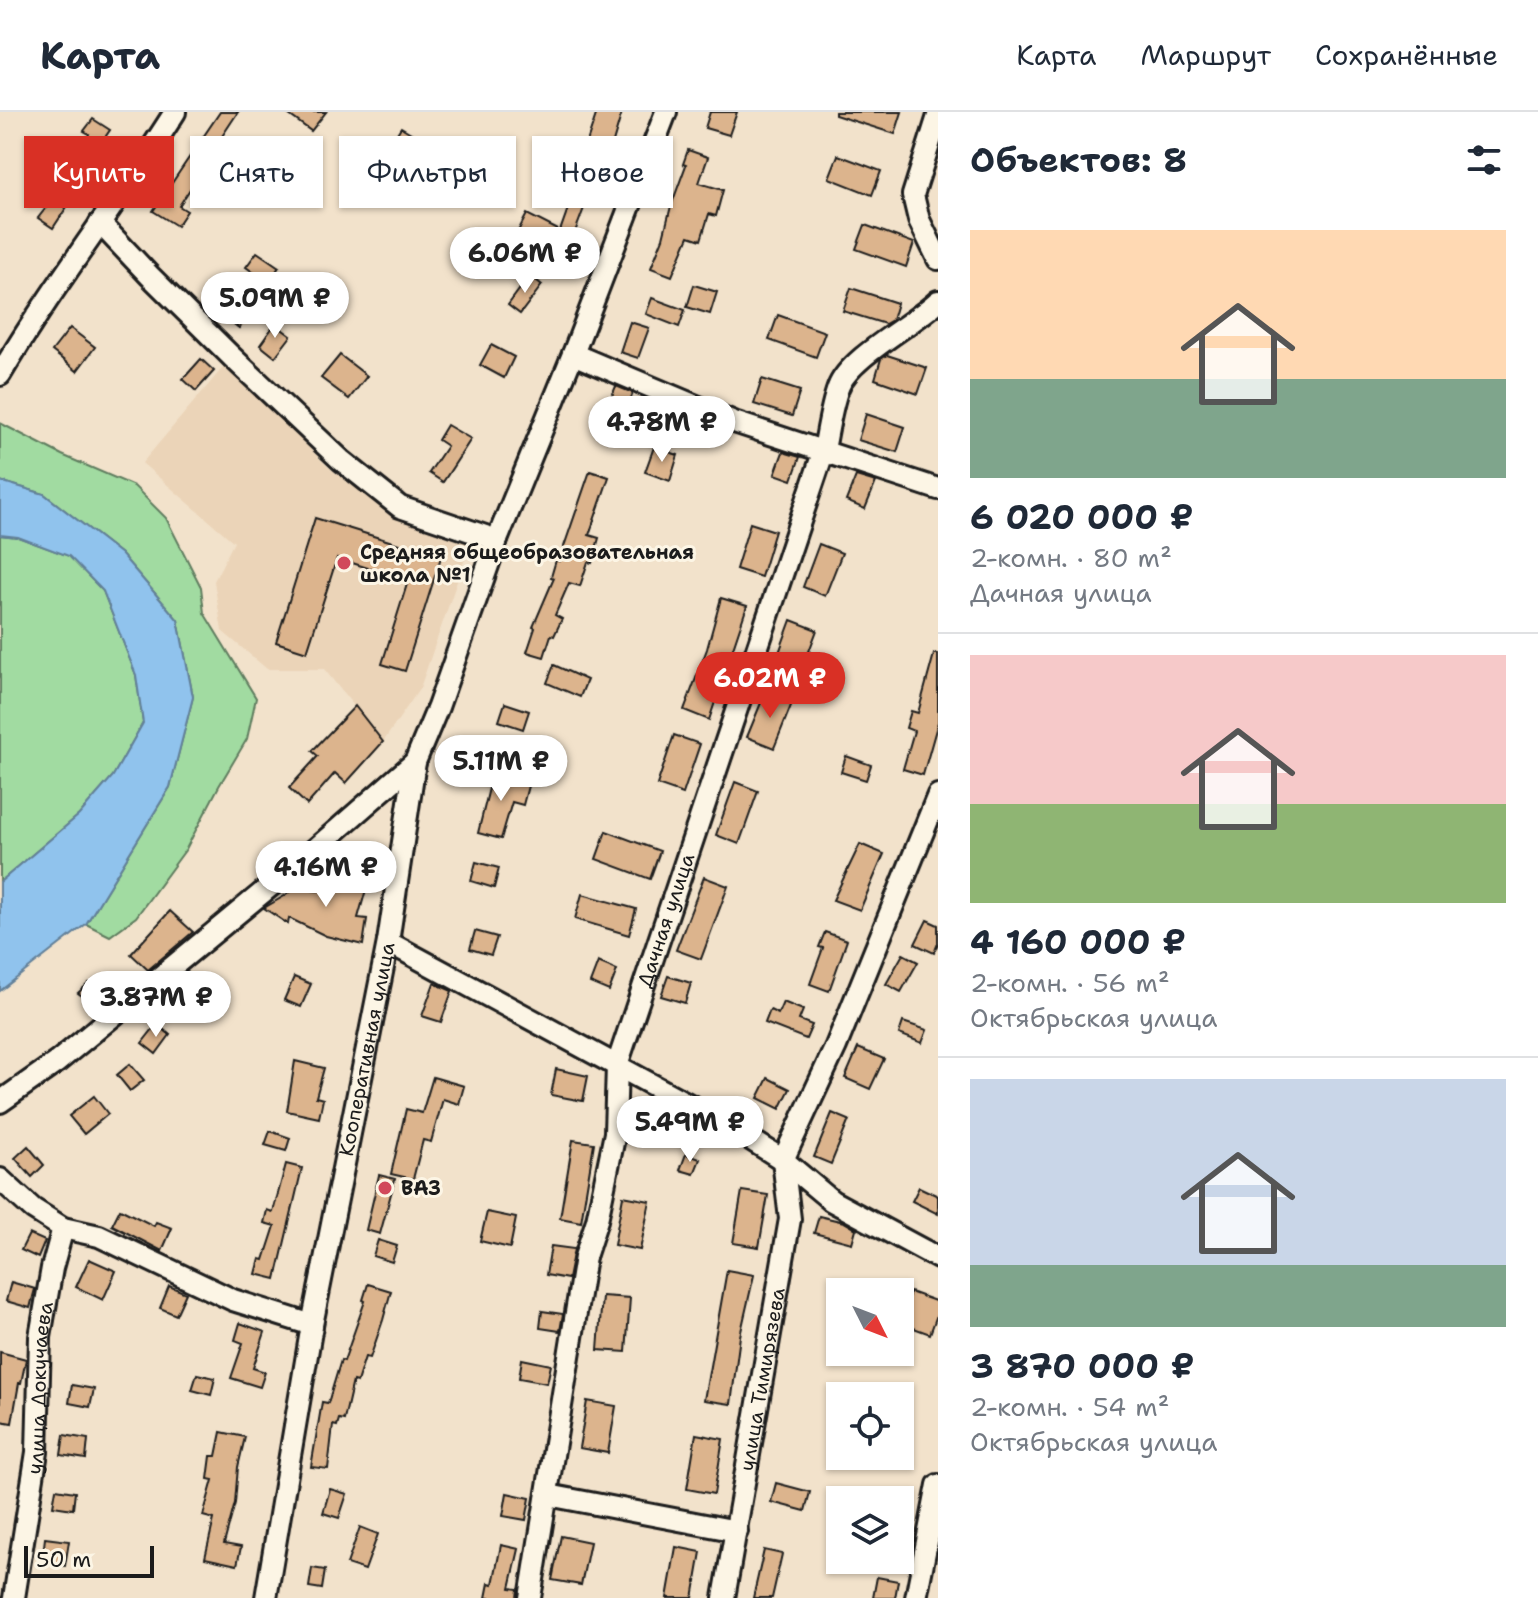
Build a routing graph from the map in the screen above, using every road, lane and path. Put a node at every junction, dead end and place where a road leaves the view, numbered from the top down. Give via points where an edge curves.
1 (175, 112) edge
2 (666, 112) edge
3 (938, 116) edge
4 (100, 223) junction
5 (938, 259) edge
6 (938, 301) edge
7 (573, 354) junction
8 (0, 375) edge
9 (824, 450) junction
10 (938, 489) edge
11 (497, 540) junction
12 (415, 762) junction
13 (938, 795) edge
14 (388, 942) junction
15 (617, 1065) junction
16 (0, 1102) edge
17 (783, 1160) junction
18 (0, 1179) edge
19 (63, 1228) junction
20 (938, 1258) edge
21 (312, 1325) junction
22 (938, 1485) edge
23 (548, 1495) junction
24 (737, 1531) junction
25 (14, 1598) edge
26 (266, 1598) edge
27 (530, 1598) edge
28 (724, 1598) edge
29 (916, 1598) edge

1 - 4 street
2 - 7 street, Кооперативная улица
3 - 5 street via 913,195
4 - 8 street
4 - 11 street via 341,460 400,507
6 - 9 street, Дачная улица via 861,358 839,385
7 - 9 street via 734,422
7 - 11 street, Кооперативная улица
9 - 10 street
9 - 15 street, Дачная улица
11 - 12 street, Кооперативная улица
12 - 14 street, Кооперативная улица
12 - 16 street via 57,1062
13 - 17 street via 836,1046
14 - 15 street
14 - 21 street, Кооперативная улица
15 - 17 street
15 - 23 street, Дачная улица via 615,1133 585,1257
17 - 20 street via 832,1201
17 - 24 street, улица Тимирязева via 790,1219
18 - 19 street
19 - 21 street via 99,1236 233,1300
19 - 25 street, улица Докучаева via 40,1337 37,1452
21 - 26 street, Кооперативная улица
22 - 29 street
23 - 24 street
23 - 27 street, Дачная улица
24 - 28 street, улица Тимирязева

